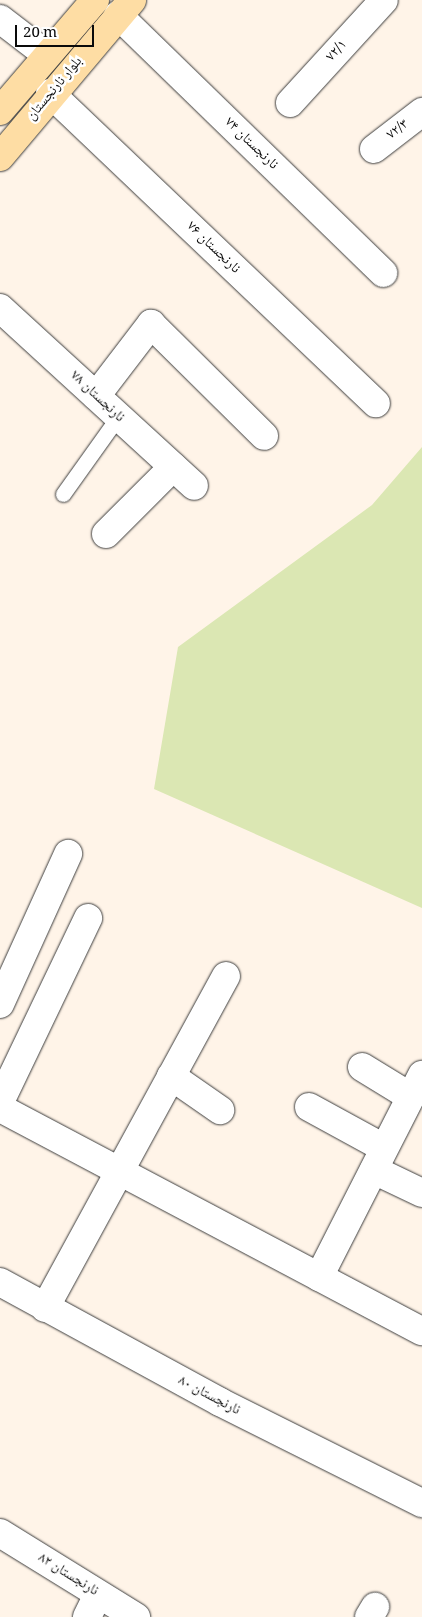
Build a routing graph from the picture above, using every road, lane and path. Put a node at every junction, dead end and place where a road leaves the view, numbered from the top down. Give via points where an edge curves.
1 (95, 0) edge
2 (384, 0) edge
3 (125, 8) edge
4 (0, 19) edge
5 (46, 55) junction
6 (50, 93) junction
7 (290, 103) dead end
8 (0, 111) edge
9 (422, 112) edge
10 (374, 149) dead end
11 (0, 157) edge
12 (383, 274) dead end
13 (0, 308) edge
14 (96, 396) junction
15 (376, 403) dead end
16 (118, 417) junction
17 (264, 436) dead end
18 (173, 467) junction
19 (194, 486) dead end
20 (63, 494) dead end
21 (106, 534) dead end
22 (68, 854) dead end
23 (88, 918) dead end
24 (9, 959) edge
25 (226, 976) dead end
26 (0, 1004) edge
27 (362, 1067) dead end
28 (171, 1076) junction
29 (416, 1086) edge
30 (0, 1102) edge
31 (308, 1107) dead end
32 (0, 1108) edge
33 (220, 1110) dead end
34 (379, 1159) junction
35 (119, 1172) junction
36 (422, 1193) edge
37 (319, 1277) junction
38 (0, 1282) edge
39 (45, 1308) junction
40 (422, 1331) edge
41 (422, 1503) edge
42 (0, 1533) edge
43 (93, 1606) edge
44 (136, 1617) edge

1 - 5 main road, بلوار نارنجستان
2 - 7 street, ۷۲/۱
3 - 6 main road, بلوار نارنجستان
3 - 12 street, نارنجستان ۷۴
4 - 5 street
5 - 8 main road, بلوار نارنجستان
6 - 11 main road, بلوار نارنجستان
6 - 15 street, نارنجستان ۷۶
9 - 10 street, ۷۲/۳
13 - 14 street, نارنجستان ۷۸
14 - 16 street, نارنجستان ۷۸
14 - 17 street via 151,324
16 - 18 street, نارنجستان ۷۸
16 - 20 lane
18 - 19 street, نارنجستان ۷۸
18 - 21 street
22 - 24 street
23 - 30 street
24 - 26 street
25 - 28 street
27 - 29 street
28 - 33 street
28 - 35 street
29 - 34 street
31 - 34 street
32 - 35 street
34 - 36 street
34 - 37 street
35 - 37 street
35 - 39 street
37 - 40 street
38 - 39 street, نارنجستان ۸۰
39 - 41 street, نارنجستان ۸۰
42 - 43 street, نارنجستان ۸۲
43 - 44 street, نارنجستان ۸۲

